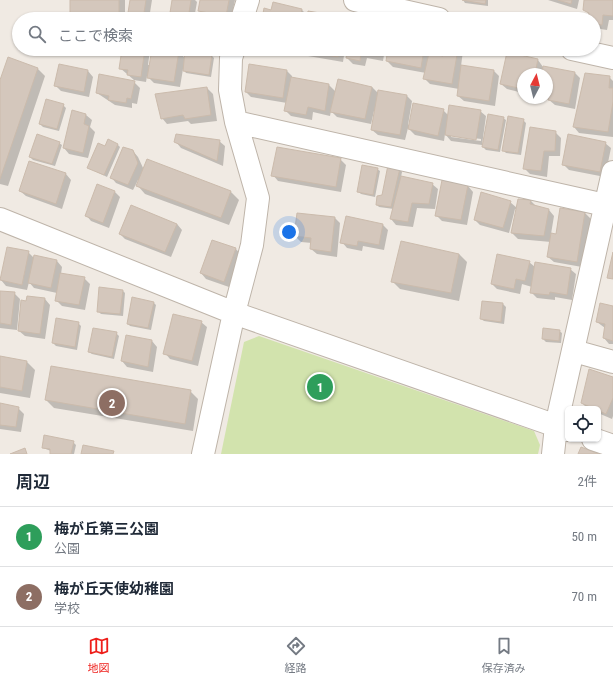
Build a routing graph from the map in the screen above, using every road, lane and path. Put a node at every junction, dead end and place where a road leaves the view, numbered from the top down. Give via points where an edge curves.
1 (248, 0) edge
2 (355, 0) edge
3 (244, 12) edge
4 (408, 12) edge
5 (601, 55) edge
6 (232, 56) edge
7 (613, 58) edge
8 (236, 122) junction
9 (613, 172) edge
10 (605, 205) junction
11 (0, 219) edge
12 (607, 230) edge
13 (234, 313) junction
14 (574, 351) junction
15 (613, 362) edge
16 (562, 428) edge
17 (601, 442) edge
18 (613, 446) edge
19 (204, 454) edge
20 (553, 454) edge

1 - 3 street
2 - 4 street
5 - 7 street
6 - 8 street via 230,90
8 - 10 street
8 - 13 street via 258,198 252,245
9 - 10 street
10 - 12 street
11 - 13 street
12 - 14 street
13 - 16 street
13 - 19 street
14 - 15 street
14 - 16 street
16 - 20 street
17 - 18 street

